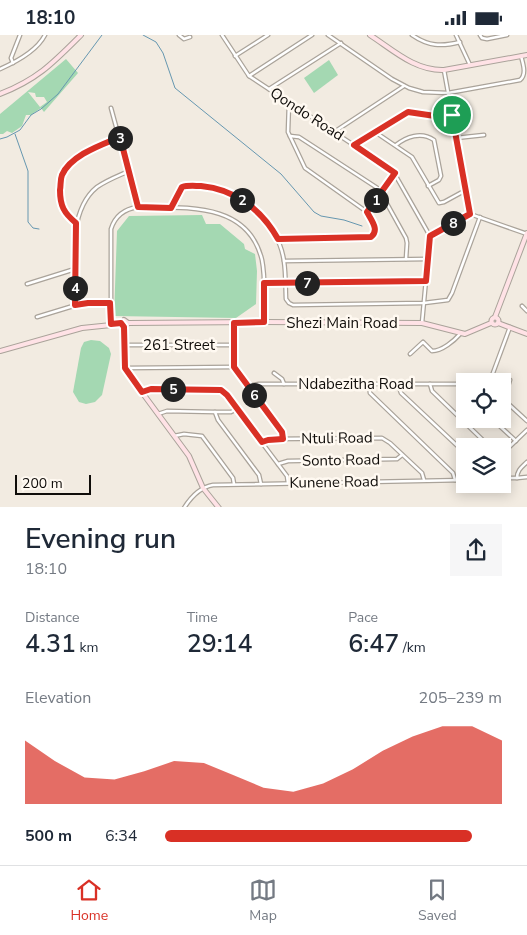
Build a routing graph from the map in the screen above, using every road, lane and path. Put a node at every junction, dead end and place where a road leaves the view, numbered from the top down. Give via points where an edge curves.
1 (20, 35) edge
2 (45, 35) edge
3 (81, 35) edge
4 (179, 35) edge
5 (223, 35) edge
6 (268, 35) edge
7 (312, 35) edge
8 (328, 35) edge
9 (370, 35) edge
10 (412, 35) edge
11 (456, 35) edge
12 (480, 35) edge
13 (507, 35) edge
14 (417, 36) edge
15 (190, 37) dead end
16 (460, 42) junction
17 (341, 43) junction
18 (527, 55) edge
19 (235, 56) junction
20 (521, 56) junction
21 (13, 63) junction
22 (470, 65) junction
23 (0, 69) edge
24 (444, 70) junction
25 (249, 76) junction
26 (404, 85) junction
27 (269, 89) junction
28 (448, 93) junction
29 (0, 94) edge
30 (289, 102) junction
31 (111, 108) dead end
32 (452, 115) junction
33 (375, 131) junction
34 (334, 132) junction
35 (479, 135) junction
36 (484, 135) dead end
37 (290, 136) junction
38 (120, 137) junction
39 (456, 138) junction
40 (480, 140) dead end
41 (354, 145) junction
42 (396, 145) junction
43 (129, 171) junction
44 (395, 173) junction
45 (428, 186) junction
46 (466, 190) junction
47 (382, 192) junction
48 (138, 207) junction
49 (171, 208) junction
50 (367, 212) junction
51 (470, 214) junction
52 (480, 217) junction
53 (76, 223) junction
54 (527, 234) edge
55 (430, 236) junction
56 (278, 239) junction
57 (406, 259) junction
58 (428, 259) junction
59 (284, 261) junction
60 (75, 269) junction
61 (426, 281) junction
62 (264, 283) junction
63 (286, 283) junction
64 (27, 284) dead end
65 (110, 303) junction
66 (424, 303) junction
67 (75, 305) junction
68 (522, 306) dead end
69 (527, 311) edge
70 (37, 317) dead end
71 (495, 317) junction
72 (264, 322) junction
73 (234, 323) junction
74 (422, 323) junction
75 (491, 323) junction
76 (498, 323) junction
77 (111, 324) junction
78 (124, 325) junction
79 (510, 327) junction
80 (461, 333) junction
81 (527, 334) edge
82 (124, 345) junction
83 (234, 345) junction
84 (0, 351) edge
85 (410, 354) dead end
86 (234, 367) junction
87 (125, 368) junction
88 (274, 373) dead end
89 (493, 373) edge
90 (284, 384) junction
91 (370, 384) junction
92 (398, 384) junction
93 (430, 384) junction
94 (456, 384) edge
95 (248, 387) junction
96 (142, 392) junction
97 (511, 406) edge
98 (237, 409) junction
99 (216, 412) junction
100 (158, 414) junction
101 (527, 421) edge
102 (502, 428) edge
103 (527, 430) edge
104 (174, 436) junction
105 (481, 438) edge
106 (283, 439) junction
107 (516, 441) junction
108 (262, 442) junction
109 (456, 445) edge
110 (511, 446) edge
111 (403, 455) junction
112 (527, 462) edge
113 (278, 464) junction
114 (527, 477) edge
115 (511, 478) edge
116 (517, 478) junction
117 (455, 480) joint
118 (424, 481) junction
119 (288, 483) junction
120 (261, 484) junction
121 (234, 485) junction
122 (204, 487) junction
123 (184, 507) edge
124 (219, 507) edge

1 - 21 street via 11,58
2 - 21 street via 34,48
3 - 29 street via 37,76
4 - 15 street via 184,39
5 - 19 street, Qondo Road
6 - 19 street
7 - 25 street
8 - 17 street
9 - 24 street via 415,64
10 - 14 street
11 - 16 street
12 - 13 street via 487,39
14 - 16 street via 425,43 438,46
16 - 22 street
17 - 26 street
17 - 27 street
18 - 20 street
19 - 25 street, Qondo Road
20 - 22 street
20 - 28 street via 524,76 520,80
21 - 23 street
22 - 24 street
24 - 28 street
25 - 27 street, Qondo Road
26 - 28 street via 422,92
26 - 34 street
27 - 30 street, Qondo Road
28 - 32 street
30 - 34 street, Qondo Road
30 - 37 street via 287,125
31 - 38 street
32 - 33 street via 408,112
32 - 39 street
33 - 41 street
33 - 42 street
34 - 41 street, Qondo Road
35 - 36 street
35 - 39 street
35 - 40 street
37 - 47 street via 300,137
37 - 50 street via 306,169
38 - 43 street
38 - 53 street via 86,152 62,175 61,205
39 - 46 street
41 - 44 street, Qondo Road
42 - 45 street via 412,157
42 - 45 street via 411,136 434,140 441,176
43 - 48 street
43 - 53 street via 96,188 85,200
44 - 47 street
44 - 55 street, Qondo Road
45 - 46 street via 440,203
46 - 51 street
47 - 50 street
47 - 57 street via 406,238
48 - 49 street
48 - 65 street via 120,213 111,229
49 - 56 street via 185,186 220,189 256,210
49 - 62 street via 211,210 238,224 257,247
50 - 56 street via 376,229 371,237
51 - 52 street
51 - 55 street
52 - 54 street
52 - 66 street via 450,299
53 - 60 street
54 - 71 street
55 - 58 street
56 - 59 street
57 - 58 street
57 - 59 street
58 - 61 street
59 - 63 street
60 - 64 street
60 - 67 street
61 - 63 street
61 - 66 street
62 - 63 street
62 - 72 street
63 - 66 street via 286,299 291,305
65 - 67 street
65 - 77 street
66 - 74 street
67 - 70 street
68 - 69 street
71 - 75 street
71 - 76 street
72 - 73 street, Shezi Main Road
72 - 74 street, Shezi Main Road
73 - 78 street, Shezi Main Road
73 - 83 street
74 - 80 street, Shezi Main Road
75 - 76 street
75 - 80 street
76 - 79 street
77 - 78 street, Shezi Main Road
77 - 84 street, Shezi Main Road via 82,328
78 - 82 street
79 - 81 street
79 - 89 street
80 - 85 street via 436,351 423,343
82 - 83 street, 261 Street
82 - 87 street
83 - 86 street
86 - 87 street
86 - 95 street
87 - 96 street
88 - 90 street
90 - 91 street, Ndabezitha Road
90 - 95 street, Ndabezitha Road
91 - 92 street, Ndabezitha Road
91 - 117 street via 370,393 453,473
92 - 93 street, Ndabezitha Road
92 - 109 street via 401,393
93 - 94 street, Ndabezitha Road
93 - 105 street via 432,391
95 - 106 street via 282,432
96 - 98 street via 151,389 221,390
96 - 100 street
97 - 101 street
98 - 99 street
98 - 108 street
99 - 100 street via 167,411
99 - 120 street via 218,420 259,475
100 - 104 street
102 - 107 street
103 - 107 street
104 - 121 street via 184,433 202,436 234,478
104 - 122 street
106 - 108 street, Ntuli Road
106 - 111 street, Ntuli Road via 382,438
107 - 110 street
108 - 113 street
111 - 113 street, Sonto Road via 397,459 288,461
111 - 118 street, Ntuli Road via 422,473
112 - 116 street via 518,471
113 - 119 street
114 - 116 street
115 - 116 street
117 - 118 street, Kunene Road
118 - 119 street, Kunene Road
119 - 120 street, Kunene Road
120 - 121 street, Kunene Road
121 - 122 street, Kunene Road
122 - 123 street
122 - 124 street

